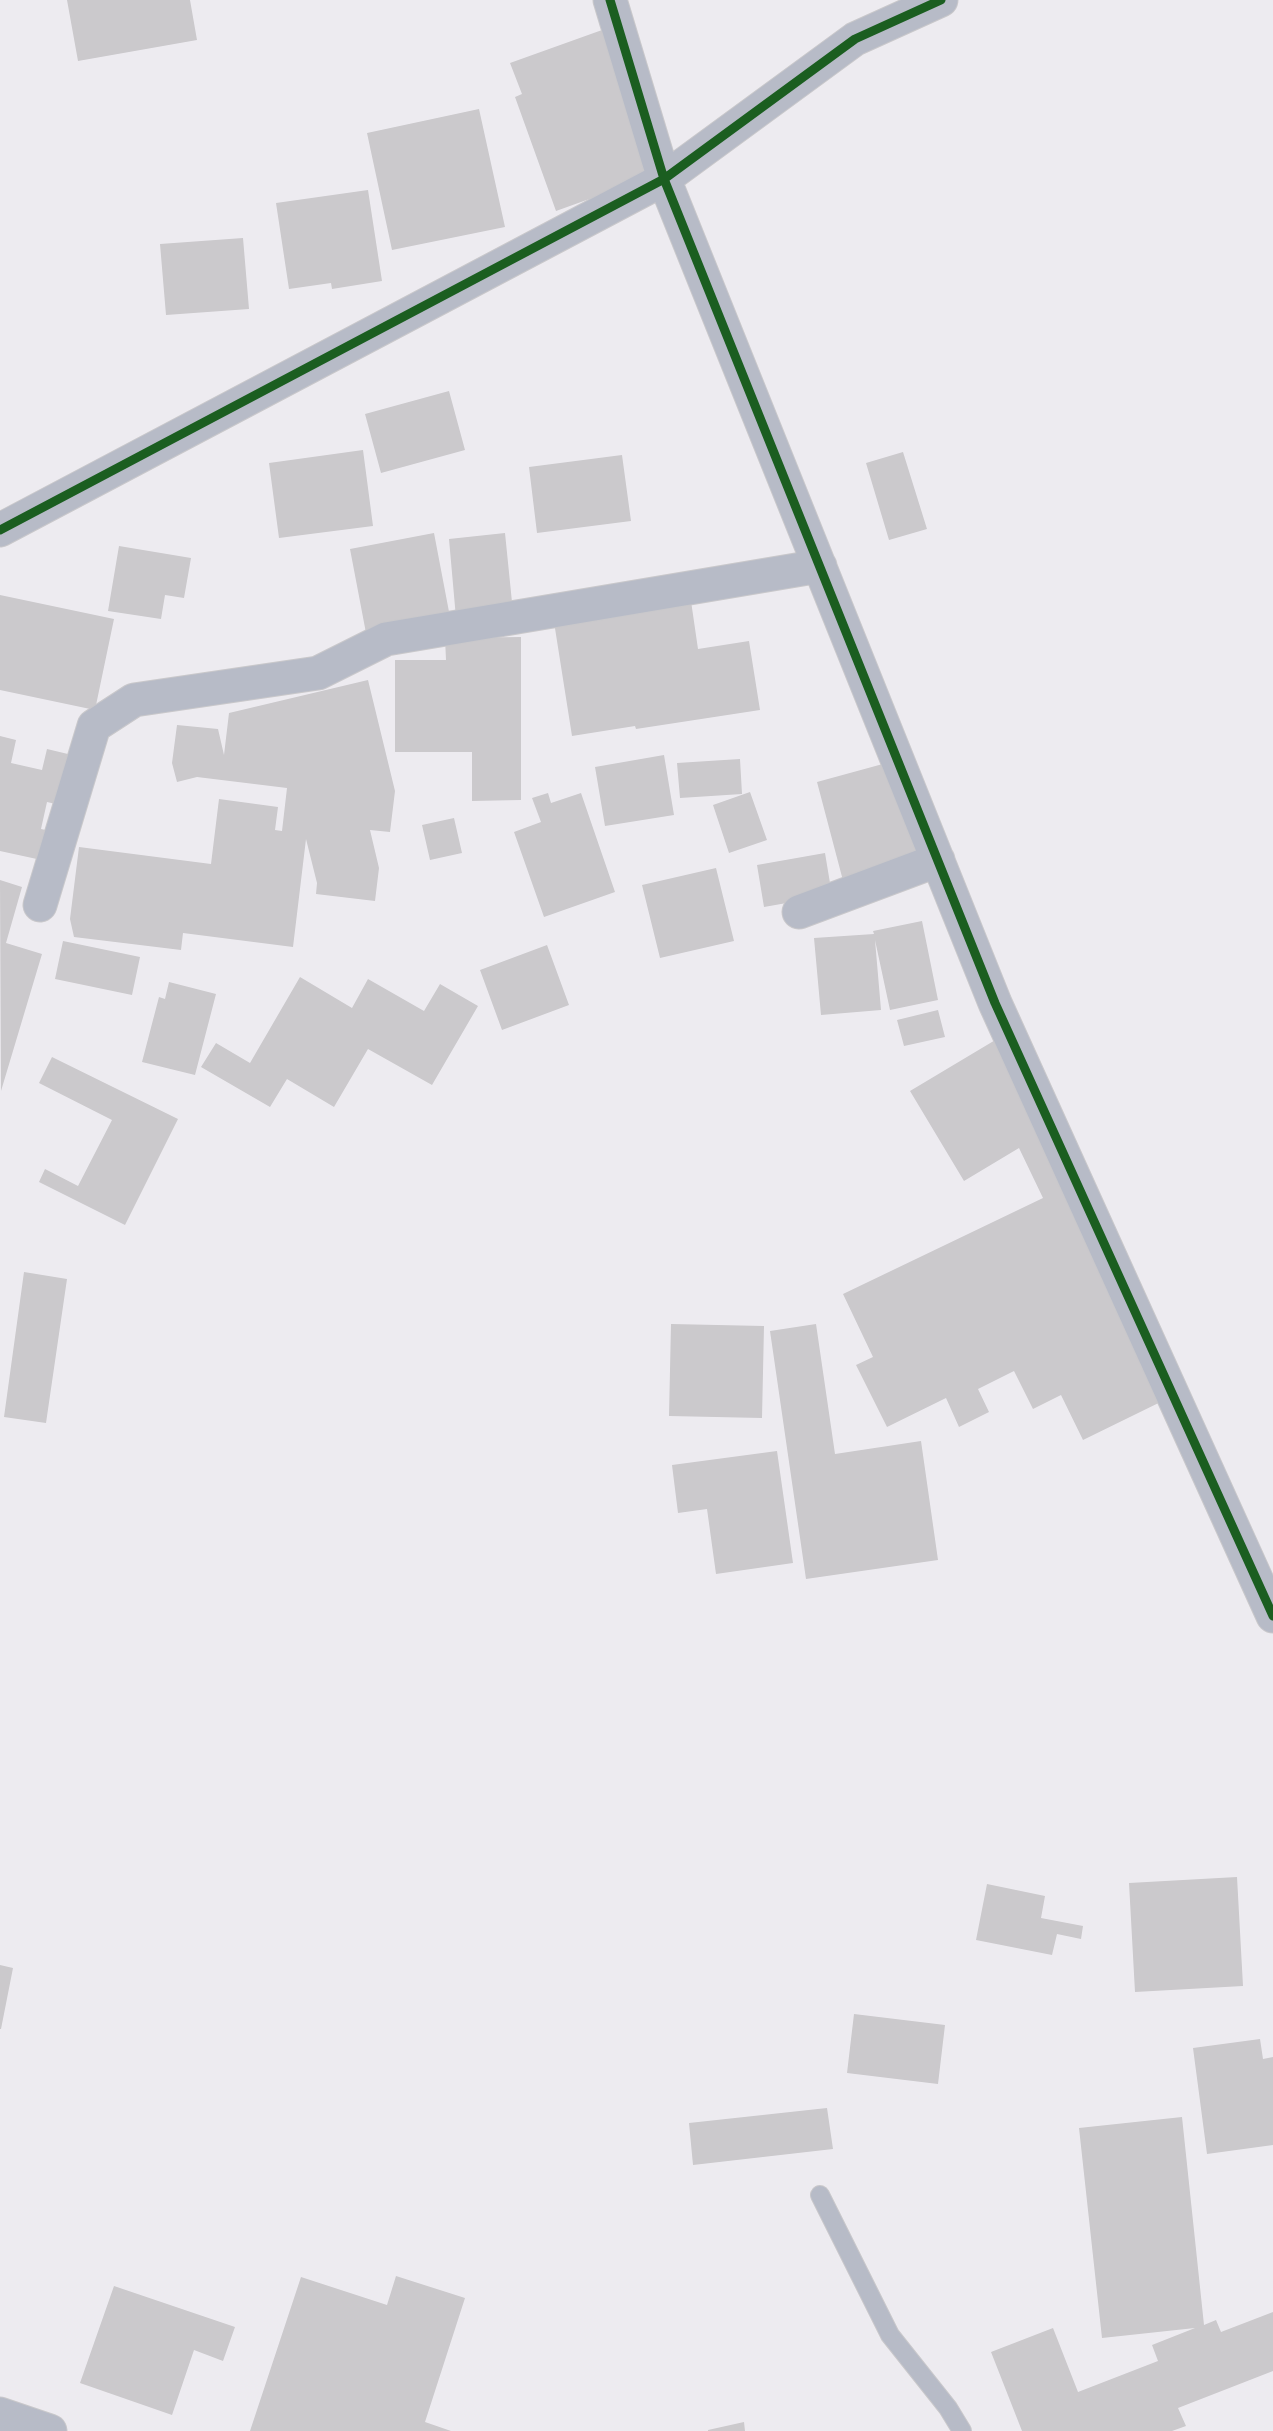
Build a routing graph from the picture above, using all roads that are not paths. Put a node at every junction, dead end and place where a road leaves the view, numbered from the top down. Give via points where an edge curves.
1 (610, 0) edge
2 (941, 0) edge
3 (664, 179) junction
4 (0, 530) edge
5 (820, 566) junction
6 (938, 860) junction
7 (40, 905) dead end
8 (799, 912) dead end
9 (1273, 1616) edge
10 (819, 2195) dead end
11 (0, 2414) edge
12 (50, 2431) edge
13 (962, 2431) edge

1 - 3 street
2 - 3 street via 855,39
3 - 4 street
3 - 5 street
5 - 6 street
5 - 7 street via 386,639 318,673 134,700 94,726
6 - 8 street
6 - 9 street via 995,1002
10 - 13 lane via 890,2335
11 - 12 street

